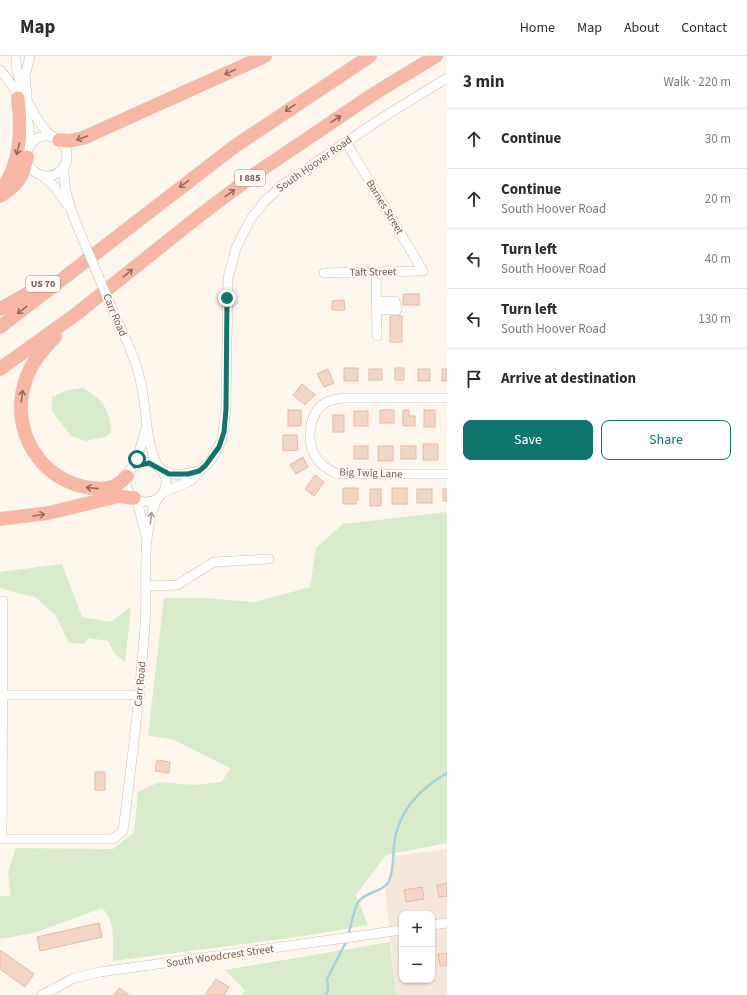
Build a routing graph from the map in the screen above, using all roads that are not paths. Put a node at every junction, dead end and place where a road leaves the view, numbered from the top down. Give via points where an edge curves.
1 (30, 56) edge
2 (265, 56) edge
3 (370, 56) edge
4 (436, 56) edge
5 (17, 58) edge
6 (0, 69) edge
7 (447, 78) edge
8 (23, 98) junction
9 (56, 139) junction
10 (346, 142) junction
11 (28, 152) junction
12 (64, 165) junction
13 (41, 175) junction
14 (0, 192) edge
15 (0, 196) edge
16 (68, 206) junction
17 (86, 260) junction
18 (423, 271) joint
19 (376, 272) junction
20 (324, 273) dead end
21 (0, 309) edge
22 (75, 315) junction
23 (0, 327) edge
24 (376, 336) dead end
25 (0, 369) edge
26 (447, 398) edge
27 (146, 428) junction
28 (135, 466) junction
29 (160, 469) junction
30 (199, 471) junction
31 (447, 474) edge
32 (127, 476) junction
33 (164, 492) junction
34 (135, 499) junction
35 (157, 499) junction
36 (0, 519) edge
37 (146, 537) junction
38 (269, 559) dead end
39 (147, 586) junction
40 (3, 602) dead end
41 (2, 695) edge
42 (140, 696) junction
43 (1, 839) edge
44 (447, 923) edge
45 (435, 925) edge
46 (399, 930) edge
47 (42, 995) edge

1 - 8 street
2 -> 9 highway via 83,138 69,141
3 -> 17 highway via 235,146
22 -> 4 highway, I 885 via 255,174
5 - 6 street
5 - 8 street via 18,80
6 - 8 street
7 - 10 street, South Hoover Road
8 - 9 street via 41,126
8 - 11 street via 30,127
8 -> 14 highway via 20,141 12,171
9 - 11 street via 39,138
9 - 12 street via 66,152
10 - 18 street, Barnes Street
10 - 30 street, South Hoover Road via 272,194 239,238 232,258 227,288 227,393 224,432 215,454
11 - 13 street via 30,167
11 - 15 highway via 23,174 18,182
12 - 13 street via 54,174
12 - 16 street, Carr Road
13 - 16 street, Carr Road via 54,186
16 - 27 street, Carr Road, bridge via 138,372 145,405
17 - 21 highway, US 70
17 -> 23 highway
18 - 19 street, Taft Street
19 - 20 street, Taft Street
19 - 24 street
22 - 25 highway, I 885
32 -> 22 highway via 109,488 72,484 45,467 32,450 24,432 21,402 28,372 45,347
26 - 31 street, Big Twig Lane via 342,398 327,402 318,409 311,425 310,440 315,456 322,465 337,474
27 - 28 street, Carr Road
27 - 29 street, Carr Road via 152,453
28 - 29 street via 149,463
28 - 32 street
29 - 30 street via 178,475
29 - 33 street via 166,482
30 - 33 street, South Hoover Road via 190,481
32 - 34 street via 128,490
33 - 35 street
34 - 35 street via 147,502
36 -> 34 highway via 48,513 119,496
34 - 37 street, Carr Road
37 -> 35 street, Carr Road
37 - 39 street, Carr Road
38 - 39 street via 214,562 177,586
39 - 42 street, Carr Road
40 - 41 street
41 - 42 street
41 - 43 street
42 - 43 street, Carr Road via 123,830 113,839
44 - 45 street
46 - 47 street, South Woodcrest Street via 100,972 74,978

